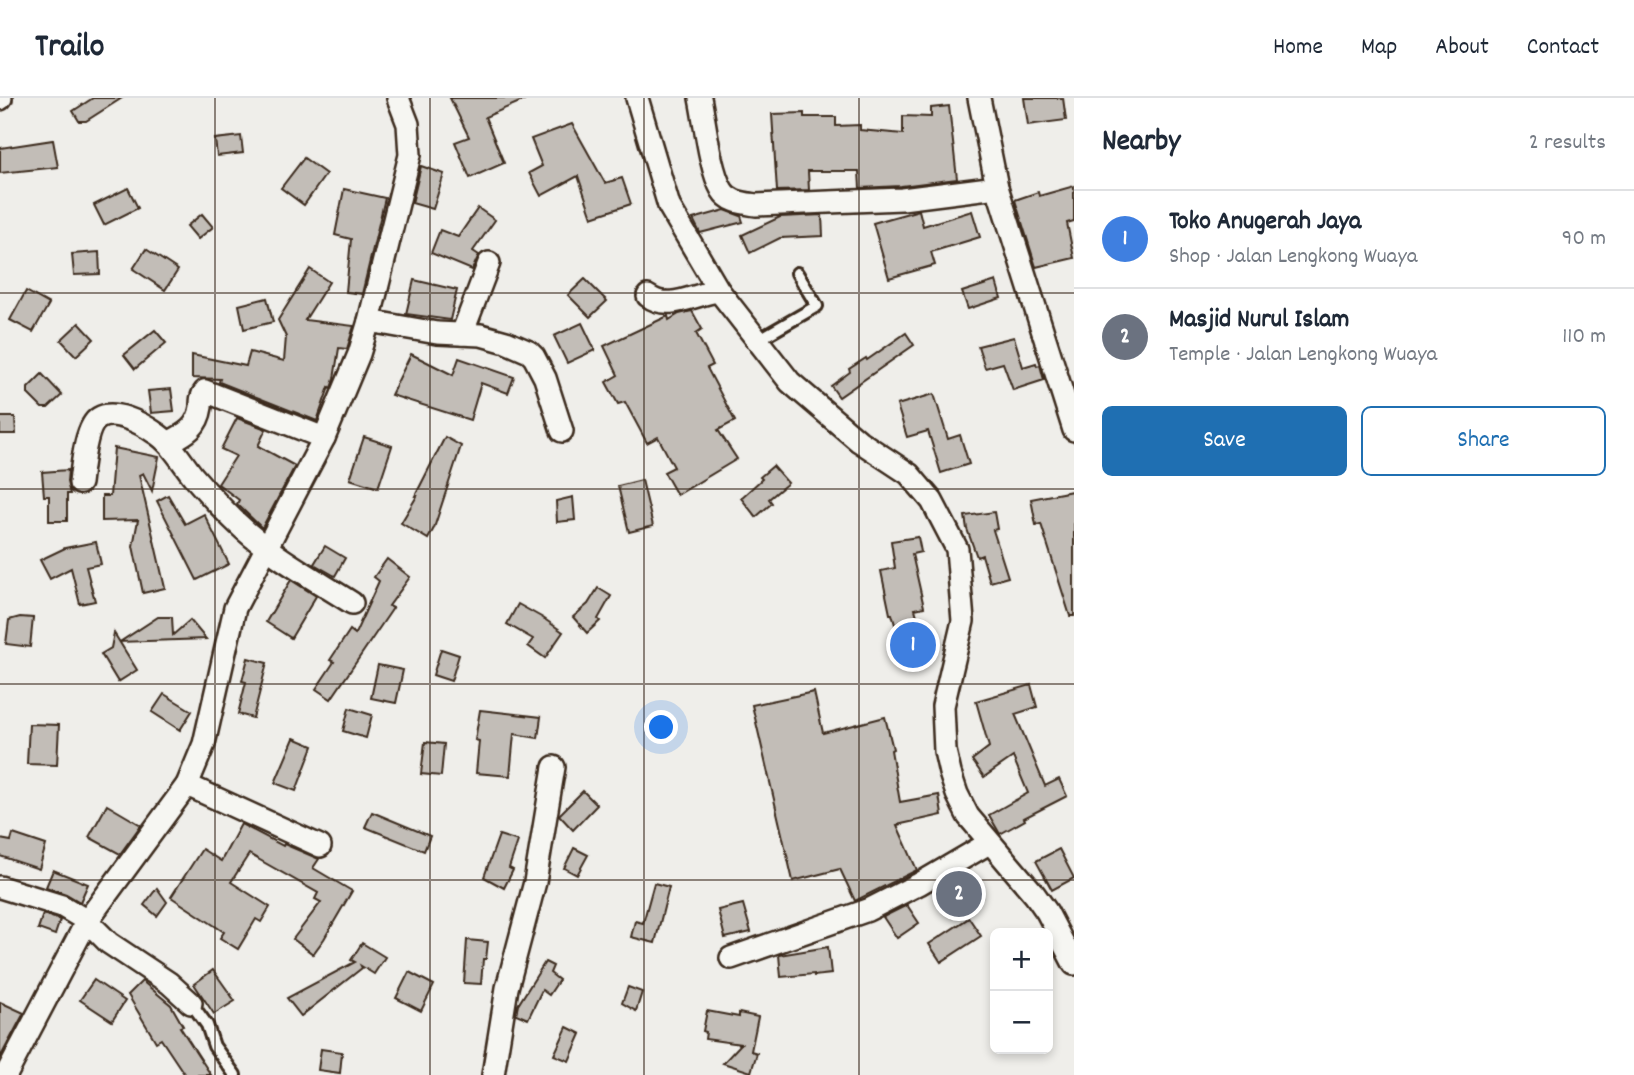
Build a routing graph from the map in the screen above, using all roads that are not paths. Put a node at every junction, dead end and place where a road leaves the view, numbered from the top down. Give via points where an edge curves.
1 (398, 98) edge
2 (636, 98) edge
3 (700, 98) edge
4 (979, 98) edge
5 (997, 187) junction
6 (489, 264) dead end
7 (797, 273) dead end
8 (719, 291) junction
9 (649, 296) dead end
10 (369, 321) junction
11 (462, 334) junction
12 (758, 340) junction
13 (1074, 430) edge
14 (562, 431) dead end
15 (324, 438) junction
16 (168, 443) junction
17 (79, 483) dead end
18 (266, 548) junction
19 (352, 603) dead end
20 (554, 767) dead end
21 (187, 785) junction
22 (989, 843) junction
23 (320, 846) dead end
24 (0, 887) edge
25 (87, 921) junction
26 (1068, 935) edge
27 (731, 958) dead end
28 (1074, 964) edge
29 (191, 1003) joint
30 (6, 1075) edge
31 (234, 1075) edge
32 (493, 1075) edge

1 - 10 street via 408,124 410,155
2 - 8 street via 669,206
3 - 5 street via 722,191 736,202 902,199
4 - 5 street
5 - 13 street
6 - 11 street
7 - 12 lane via 817,306
8 - 9 street via 672,303 657,303
8 - 12 street
10 - 11 street
10 - 15 street
11 - 14 street via 506,342 534,357
12 - 22 street via 790,382 859,440 909,474 932,502 957,549 963,621 943,706 945,751 962,805
15 - 16 street via 205,391 191,430
15 - 18 street
16 - 17 street via 138,423 118,416 100,417 89,431
16 - 18 street via 237,524
18 - 19 street
18 - 21 street via 235,608 204,744
20 - 32 street via 535,883 507,988
21 - 23 street
21 - 25 street
22 - 26 street
22 - 27 street via 868,910
24 - 25 street via 62,906
25 - 29 street via 109,943
25 - 30 street
26 - 28 street
29 - 31 lane

